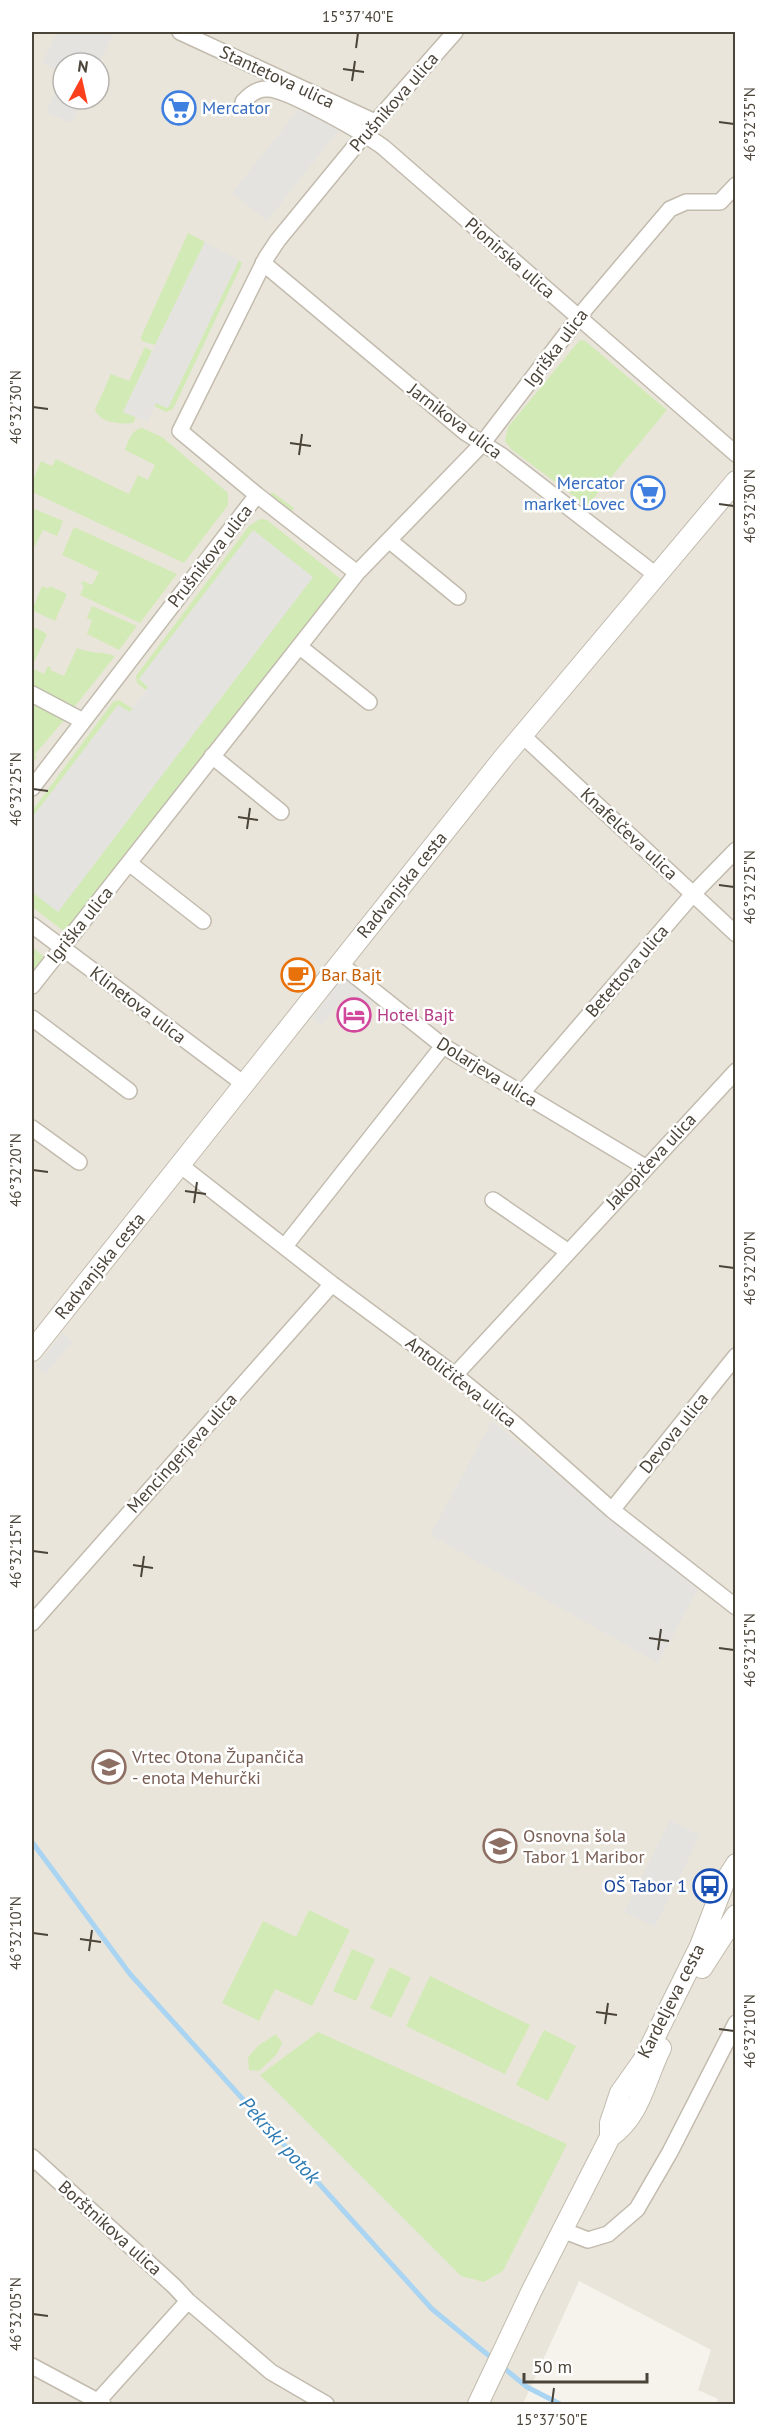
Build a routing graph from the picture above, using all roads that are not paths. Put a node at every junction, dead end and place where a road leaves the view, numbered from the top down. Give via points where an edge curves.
1 (180, 32) edge
2 (455, 32) edge
3 (243, 102) dead end
4 (370, 128) junction
5 (735, 185) edge
6 (265, 261) junction
7 (579, 318) junction
8 (482, 444) junction
9 (735, 454) edge
10 (735, 481) edge
11 (257, 495) junction
12 (390, 541) junction
13 (357, 573) junction
14 (657, 576) junction
15 (458, 597) dead end
16 (300, 647) junction
17 (32, 694) edge
18 (369, 702) dead end
19 (83, 721) junction
20 (522, 735) junction
21 (212, 756) junction
22 (32, 788) edge
23 (281, 812) dead end
24 (735, 850) edge
25 (129, 863) junction
26 (693, 894) junction
27 (203, 921) dead end
28 (32, 925) edge
29 (735, 934) edge
30 (61, 947) junction
31 (339, 963) junction
32 (32, 987) edge
33 (32, 1018) edge
34 (443, 1046) junction
35 (735, 1071) edge
36 (244, 1084) junction
37 (129, 1091) dead end
38 (521, 1094) junction
39 (32, 1128) edge
40 (79, 1162) dead end
41 (180, 1165) junction
42 (645, 1167) junction
43 (493, 1200) dead end
44 (285, 1246) junction
45 (567, 1251) junction
46 (332, 1284) junction
47 (32, 1351) edge
48 (735, 1356) edge
49 (454, 1375) junction
50 (612, 1510) junction
51 (735, 1607) edge
52 (32, 1623) edge
53 (735, 1864) edge
54 (735, 1915) edge
55 (735, 2024) edge
56 (610, 2137) junction
57 (32, 2157) edge
58 (562, 2230) junction
59 (188, 2301) junction
60 (32, 2366) edge
61 (100, 2403) edge
62 (326, 2404) edge
63 (478, 2404) edge

1 - 4 street, Stantetova ulica
2 - 4 street, Prušnikova ulica
3 - 4 street via 255,92 272,89
4 - 6 street, Prušnikova ulica
4 - 7 street, Pionirska ulica via 383,147
5 - 7 street, Igriška ulica via 720,202 686,202 670,209
6 - 8 street, Jarnikova ulica
6 - 11 street, Prušnikova ulica via 180,431
7 - 8 street, Igriška ulica
7 - 9 street, Pionirska ulica
8 - 12 street, Igriška ulica
8 - 14 street, Jarnikova ulica
10 - 14 street, Radvanjska cesta
11 - 13 street
11 - 19 street, Prušnikova ulica
12 - 13 street, Igriška ulica
12 - 15 street
13 - 16 street, Igriška ulica
14 - 20 street, Radvanjska cesta
16 - 18 street
16 - 21 street, Igriška ulica
17 - 19 street
19 - 22 street, Prušnikova ulica
20 - 26 street, Knafelčeva ulica
20 - 31 street, Radvanjska cesta
21 - 23 street
21 - 25 street, Igriška ulica
24 - 26 street, Betettova ulica
25 - 27 street
25 - 30 street, Igriška ulica
26 - 29 street, Knafelčeva ulica
26 - 38 street, Betettova ulica
28 - 30 street, Klinetova ulica
30 - 32 street, Igriška ulica
30 - 36 street, Klinetova ulica
31 - 34 street, Dolarjeva ulica
31 - 36 street, Radvanjska cesta
33 - 37 street
34 - 38 street, Dolarjeva ulica
34 - 44 street
35 - 42 street, Jakopičeva ulica
36 - 41 street, Radvanjska cesta
38 - 42 street, Dolarjeva ulica
39 - 40 street
41 - 44 street, Antoličičeva ulica
41 - 47 street, Radvanjska cesta
42 - 45 street, Jakopičeva ulica
43 - 45 street
44 - 46 street, Antoličičeva ulica
45 - 49 street, Jakopičeva ulica
46 - 49 street, Antoličičeva ulica
46 - 52 street, Mencingerjeva ulica
48 - 50 street, Devova ulica
49 - 50 street, Antoličičeva ulica
50 - 51 street, Antoličičeva ulica
53 - 56 street, Kardeljeva cesta via 644,2059 620,2093 610,2123
54 - 56 street, Kardeljeva cesta via 652,2064 646,2088 631,2117
55 - 58 street via 670,2152 636,2209 608,2235 588,2240
56 - 58 street, Kardeljeva cesta
57 - 59 street, Borštnikova ulica
58 - 63 street, Kardeljeva cesta
59 - 61 street
59 - 62 street, Borštnikova ulica via 271,2372
60 - 61 street

